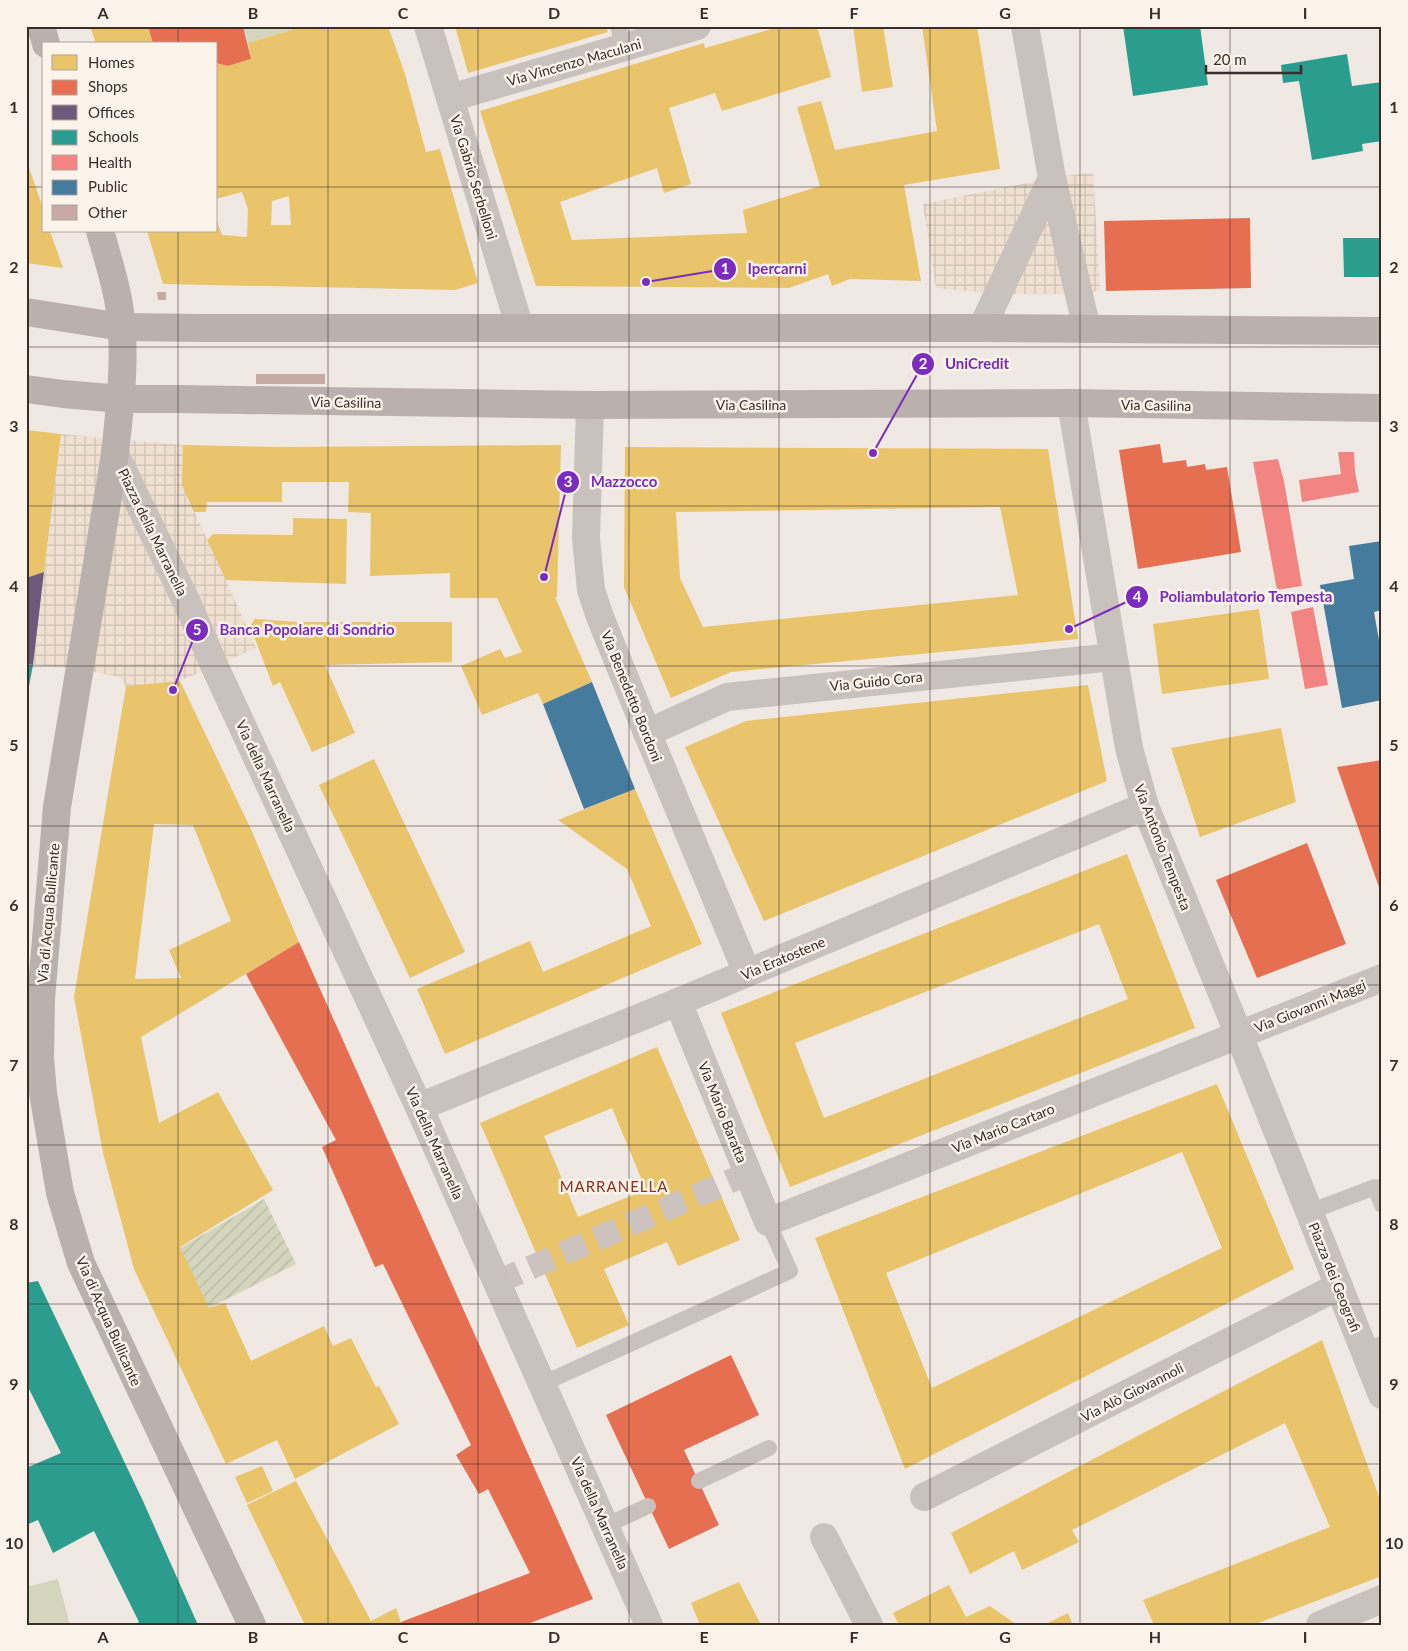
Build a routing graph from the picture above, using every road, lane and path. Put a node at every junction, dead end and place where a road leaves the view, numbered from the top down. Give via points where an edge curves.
1 (41, 26) edge
2 (428, 26) edge
3 (697, 26) edge
4 (1025, 26) edge
5 (621, 37) edge
6 (45, 42) edge
7 (450, 98) junction
8 (1052, 178) junction
9 (100, 232) edge
10 (26, 312) edge
11 (122, 327) junction
12 (520, 328) junction
13 (982, 328) junction
14 (1087, 329) junction
15 (1382, 331) edge
16 (26, 389) edge
17 (121, 399) junction
18 (1071, 403) junction
19 (590, 405) junction
20 (1382, 408) edge
21 (114, 454) junction
22 (1113, 657) junction
23 (214, 665) joint
24 (80, 669) joint
25 (647, 733) junction
26 (1146, 806) junction
27 (747, 973) junction
28 (1382, 978) edge
29 (678, 1002) junction
30 (1239, 1035) junction
31 (419, 1107) junction
32 (1382, 1205) edge
33 (1309, 1212) junction
34 (768, 1222) junction
35 (1339, 1286) junction
36 (1373, 1348) edge
37 (542, 1384) junction
38 (1382, 1396) edge
39 (769, 1448) dead end
40 (699, 1481) dead end
41 (924, 1497) dead end
42 (648, 1506) dead end
43 (605, 1526) junction
44 (824, 1537) dead end
45 (1382, 1599) edge
46 (252, 1625) edge
47 (649, 1625) edge
48 (869, 1625) edge
49 (1320, 1625) edge

1 - 6 main road
2 - 7 street, Via Gabrio Serbelloni
3 - 5 street, Via Vincenzo Maculani
4 - 8 street
5 - 7 street, Via Vincenzo Maculani
7 - 12 street, Via Gabrio Serbelloni
8 - 13 street
8 - 14 street
9 - 11 main road
10 - 11 main road
11 - 12 main road
11 - 17 main road
12 - 13 main road
13 - 14 main road
14 - 15 main road
16 - 17 main road, Via Casilina
17 - 19 main road, Via Casilina
17 - 21 main road, Piazza della Marranella
18 - 19 main road, Via Casilina
18 - 20 main road, Via Casilina
18 - 22 street, Via Antonio Tempesta
19 - 25 street, Via Benedetto Bordoni via 586,538 591,590
21 - 23 street, Piazza della Marranella
21 - 24 main road, Piazza della Marranella
22 - 25 street, Via Guido Cora via 727,697
22 - 26 street, Via Antonio Tempesta via 1129,748
23 - 31 street, Via della Marranella
24 - 46 main road, Via di Acqua Bullicante via 57,807 42,967 40,1058 51,1145 60,1193 81,1263
25 - 27 street, Via Benedetto Bordoni
26 - 27 street, Via Eratostene
26 - 30 street, Via Antonio Tempesta
27 - 29 street, Via Eratostene
28 - 30 street, Via Giovanni Maggi
29 - 31 street, Via Eratostene
29 - 34 street, Via Mario Baratta
30 - 33 street, Via Antonio Tempesta
30 - 34 street, Via Mario Cartaro
31 - 37 street, Via della Marranella
32 - 33 lane, Piazza dei Geografi via 1375,1187
33 - 35 street, Piazza dei Geografi
34 - 37 lane via 790,1271
35 - 36 street, Piazza dei Geografi
35 - 41 street, Via Alò Giovannoli
36 - 38 street
37 - 43 street, Via della Marranella
39 - 40 lane
42 - 43 lane
43 - 47 street, Via della Marranella
44 - 48 street
45 - 49 street

